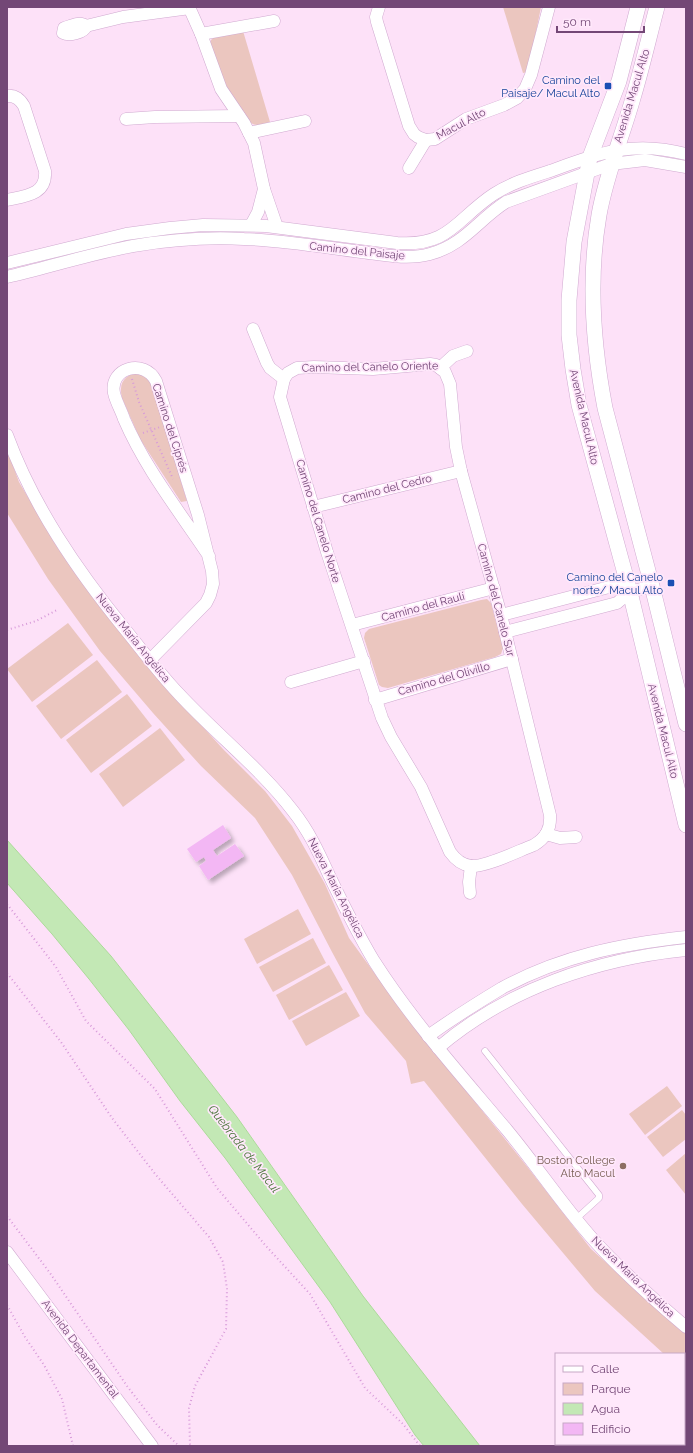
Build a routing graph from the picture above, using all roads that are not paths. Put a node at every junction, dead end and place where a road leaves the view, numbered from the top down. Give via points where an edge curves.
1 (379, 7) edge
2 (549, 7) edge
3 (638, 7) edge
4 (657, 7) edge
5 (189, 8) edge
6 (274, 20) dead end
7 (86, 26) dead end
8 (201, 34) junction
9 (7, 96) edge
10 (239, 116) junction
11 (126, 119) dead end
12 (304, 122) dead end
13 (249, 133) junction
14 (426, 140) junction
15 (616, 150) junction
16 (686, 154) edge
17 (590, 157) junction
18 (611, 164) junction
19 (686, 167) edge
20 (409, 168) dead end
21 (587, 172) junction
22 (264, 189) junction
23 (7, 200) edge
24 (251, 225) junction
25 (277, 228) junction
26 (7, 263) edge
27 (7, 277) edge
28 (253, 329) dead end
29 (467, 351) dead end
30 (440, 368) junction
31 (284, 379) junction
32 (7, 435) edge
33 (461, 471) junction
34 (313, 507) junction
35 (209, 556) junction
36 (652, 586) junction
37 (494, 588) junction
38 (630, 592) junction
39 (501, 615) junction
40 (352, 625) junction
41 (505, 632) junction
42 (512, 659) junction
43 (150, 660) junction
44 (364, 661) junction
45 (291, 682) dead end
46 (375, 700) junction
47 (686, 724) edge
48 (686, 825) edge
49 (546, 834) junction
50 (576, 837) dead end
51 (471, 866) junction
52 (470, 893) dead end
53 (686, 937) edge
54 (686, 950) edge
55 (428, 1036) junction
56 (438, 1048) junction
57 (485, 1051) dead end
58 (576, 1219) junction
59 (7, 1252) edge
60 (686, 1327) edge
61 (152, 1446) edge

1 - 14 street, Macul Alto via 377,22 409,126 414,134
2 - 14 street, Macul Alto via 531,75 521,94 504,105 466,119 435,139
3 - 17 street, Avenida Macul Alto via 619,80
4 - 15 street, Avenida Macul Alto via 633,99
5 - 7 street via 124,17
5 - 8 street
6 - 8 street
8 - 10 street via 221,89
9 - 23 street via 18,98 24,106 45,177 43,186 36,192
10 - 11 street
10 - 13 street
12 - 13 street
13 - 22 street
14 - 20 street, Macul Alto
15 - 16 street, Camino del Paisaje via 643,147
15 - 17 street, Camino del Paisaje
15 - 18 street, Avenida Macul Alto
17 - 21 street, Avenida Macul Alto
17 - 25 street, Camino del Paisaje via 505,188 484,201 447,233 426,242 398,243
18 - 19 street, Camino del Paisaje via 645,160
18 - 21 street, Camino del Paisaje
18 - 36 street, Avenida Macul Alto via 599,214 596,243 593,300 596,355 611,435
21 - 27 street, Camino del Paisaje via 506,202 455,244 439,252 420,256 388,255 261,240 199,239 132,247
21 - 38 street, Avenida Macul Alto via 574,242 569,335 579,405
22 - 24 street via 258,212
22 - 25 street
24 - 25 street, Camino del Paisaje
24 - 26 street, Camino del Paisaje via 197,226 141,232
28 - 31 street via 270,368
29 - 30 street, Camino del Canelo Oriente via 453,356
30 - 31 street, Camino del Canelo Oriente via 436,365 423,364 373,369 302,367 291,370
30 - 33 street, Camino del Canelo Sur via 448,377 450,384
31 - 34 street, Camino del Canelo Norte via 280,397
32 - 43 street, Nueva María Angélica via 35,496 66,549 94,590
33 - 34 street, Camino del Cedro
33 - 37 street, Camino del Canelo Sur
34 - 40 street, Camino del Canelo Norte
35 - 35 street, Camino del Ciprés via 160,393 152,375 139,368 129,368 116,380 114,390 117,401 133,438 154,474
35 - 43 street, Camino del Ciprés via 214,584 208,599
36 - 38 street
36 - 47 street, Avenida Macul Alto
37 - 39 street, Camino del Canelo Sur
37 - 40 street, Camino del Raulí
38 - 39 street via 613,586
38 - 41 street via 617,603
38 - 48 street, Avenida Macul Alto
39 - 41 street, Camino del Canelo Sur
40 - 44 street, Camino del Canelo Norte
41 - 42 street, Camino del Canelo Sur
42 - 46 street, Camino del Olivillo
42 - 49 street, Camino del Canelo Sur via 548,807 550,823
43 - 55 street, Nueva María Angélica via 198,714 271,785 295,814 313,843 362,942
44 - 45 street
44 - 46 street, Camino del Canelo Norte
46 - 51 street, Camino del Canelo Norte via 386,728 421,788 450,852 460,862
49 - 50 street via 560,838
49 - 51 street via 534,845 484,864
51 - 52 street
53 - 55 street via 614,947 549,967 504,988
54 - 56 street via 607,963 539,986 476,1020
55 - 56 street, Nueva María Angélica
56 - 58 street, Nueva María Angélica via 512,1136
57 - 58 lane via 597,1192 599,1198
58 - 60 street, Nueva María Angélica via 623,1271
59 - 61 street, Avenida Departamental

